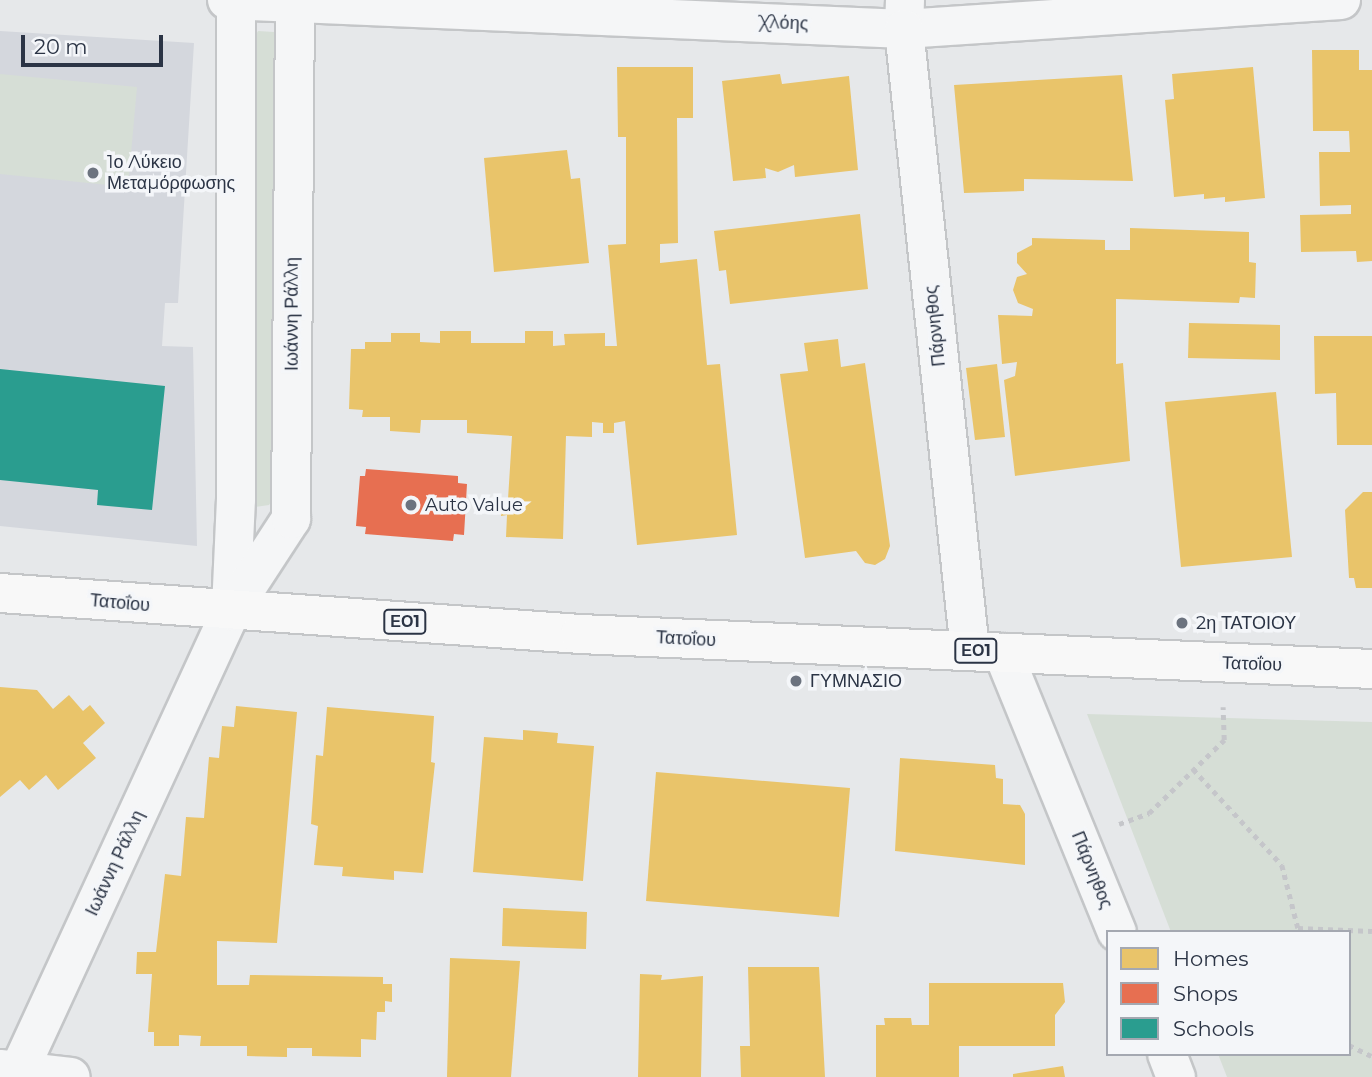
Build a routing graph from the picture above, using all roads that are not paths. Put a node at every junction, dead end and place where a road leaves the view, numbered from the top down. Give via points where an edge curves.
1 (227, 0) edge
2 (236, 0) edge
3 (1340, 0) edge
4 (295, 2) edge
5 (904, 14) edge
6 (0, 593) edge
7 (231, 611) junction
8 (986, 652) junction
9 (1372, 669) edge
10 (1116, 930) edge
11 (1168, 1056) edge
12 (12, 1073) edge
13 (71, 1077) edge
14 (1177, 1077) edge

1 - 2 street, Χλόης
2 - 4 street, Χλόης
2 - 7 street, Ιωάννη Ράλλη via 236,499
3 - 5 street, Χλόης
4 - 5 street, Χλόης
4 - 7 street, Ιωάννη Ράλλη via 291,519
5 - 8 street, Πάρνηθος
6 - 7 main road, Τατοΐου / ΕΟ1
7 - 8 main road, Τατοΐου / ΕΟ1 via 580,634
7 - 12 street, Ιωάννη Ράλλη
8 - 9 main road, Τατοΐου / ΕΟ1
8 - 10 street, Πάρνηθος via 1079,840
11 - 14 street
12 - 13 street

